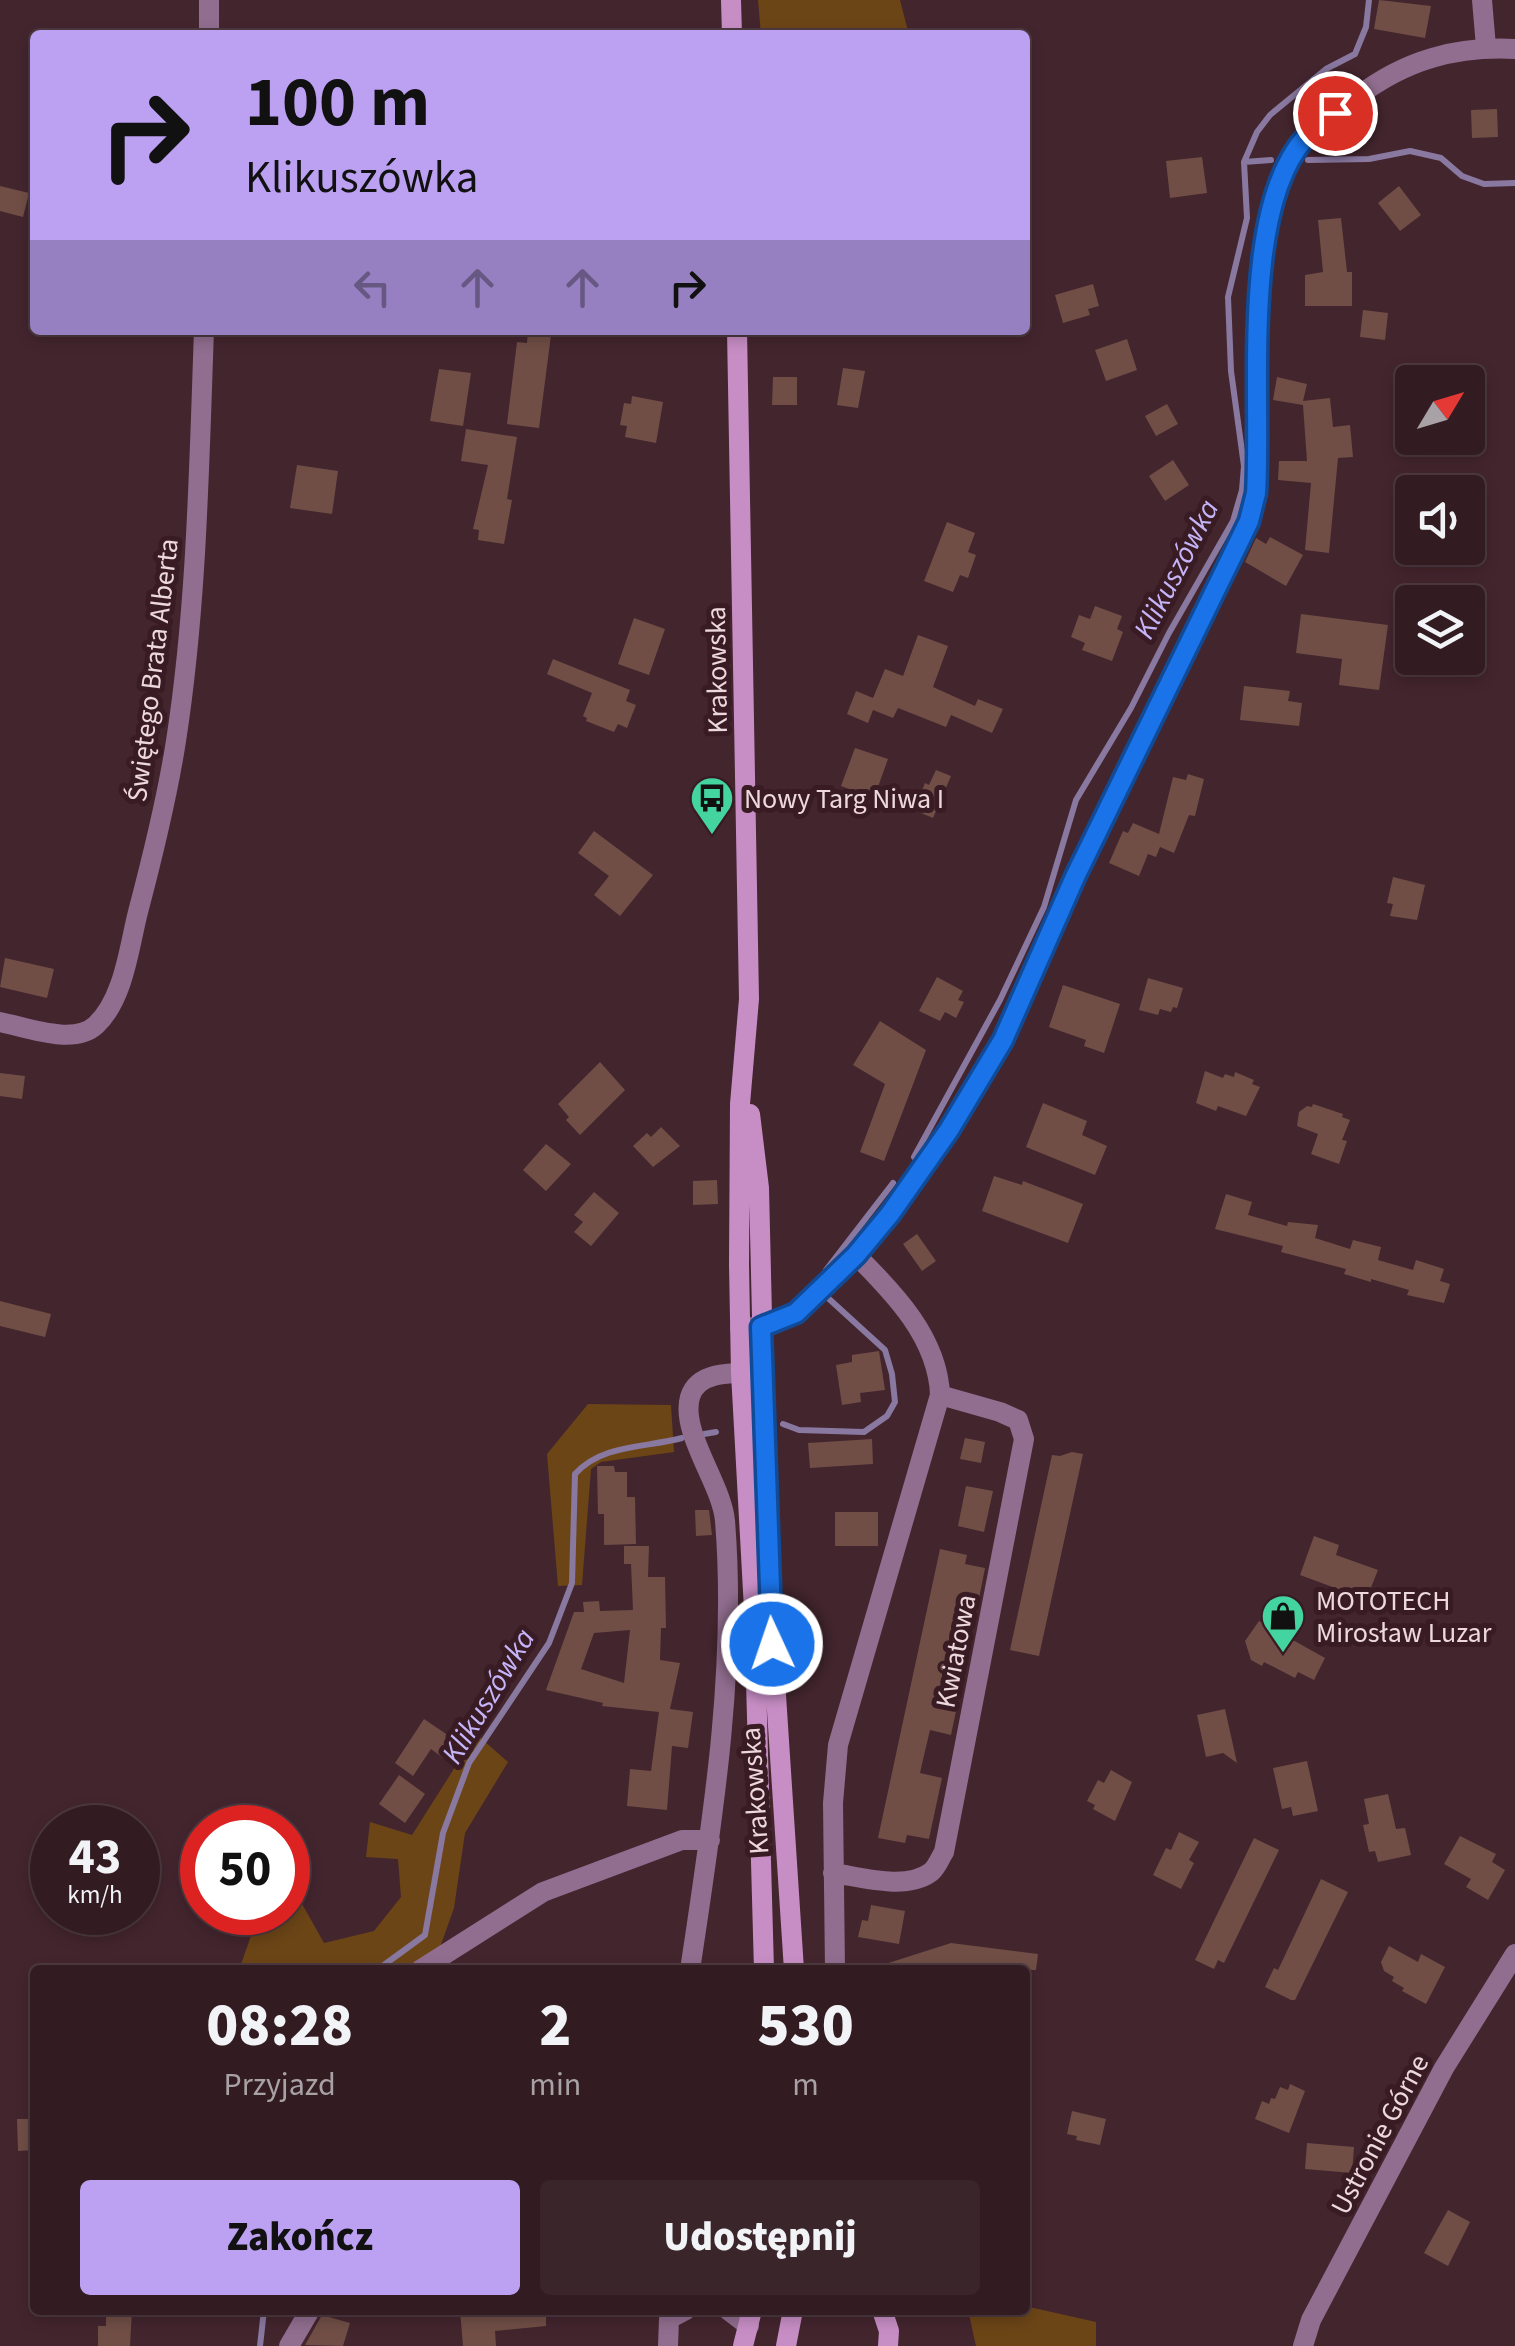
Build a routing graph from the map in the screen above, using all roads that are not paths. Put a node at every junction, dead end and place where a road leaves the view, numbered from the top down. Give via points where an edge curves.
1 (209, 0) edge
2 (732, 0) edge
3 (1482, 0) edge
4 (209, 30) edge
5 (732, 30) edge
6 (1486, 48) junction
7 (1515, 49) edge
8 (204, 335) edge
9 (738, 335) edge
10 (0, 1022) edge
11 (856, 1255) junction
12 (750, 1327) junction
13 (751, 1373) junction
14 (940, 1396) junction
15 (710, 1840) junction
16 (833, 1873) junction
17 (1515, 1954) edge
18 (428, 1965) edge
19 (691, 1965) edge
20 (764, 1965) edge
21 (794, 1965) edge
22 (836, 1965) edge
23 (307, 2315) edge
24 (674, 2315) edge
25 (792, 2315) edge
26 (884, 2315) edge
27 (289, 2346) edge
28 (668, 2346) edge
29 (786, 2346) edge
30 (888, 2346) edge
31 (1303, 2346) edge

1 - 4 street
2 - 5 main road
3 - 6 street
6 - 7 street
6 - 11 street via 1433,56 1386,75 1306,137 1288,165 1258,286 1258,464 1249,521 1003,1040 949,1130
8 - 10 street, Świętego Brata Alberta via 197,544 176,738 126,959 112,1001 86,1032 66,1035
9 - 12 main road, Krakowska via 749,998 738,1175
11 - 12 street via 796,1313
11 - 14 street via 926,1342
12 - 13 main road, Krakowska
13 - 15 street via 708,1378 697,1384 689,1404 725,1517 723,1699
13 - 20 main road, Krakowska
13 - 21 main road, Krakowska
14 - 16 street via 838,1745
14 - 16 street, Kwiatowa via 1018,1420 1024,1439 944,1852 933,1871 916,1880
15 - 18 street via 682,1840 543,1892
15 - 19 street
16 - 22 street
17 - 31 street, Ustronie Górne via 1434,2086
23 - 27 street
24 - 28 street
25 - 29 main road
26 - 30 main road

